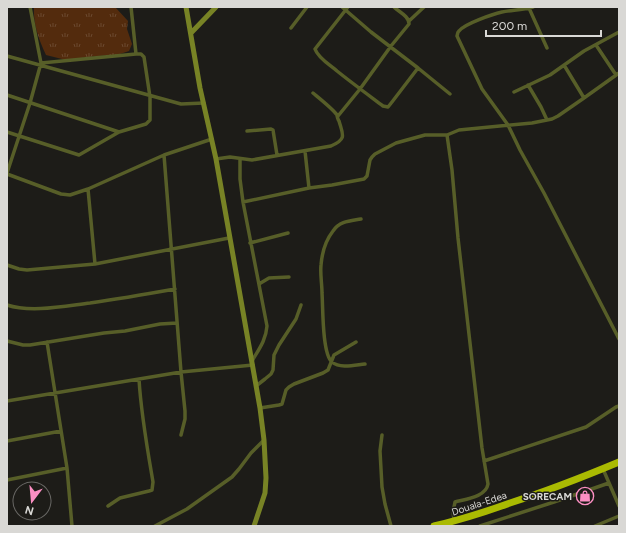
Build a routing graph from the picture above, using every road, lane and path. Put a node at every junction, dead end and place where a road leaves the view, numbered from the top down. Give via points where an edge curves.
1 (30, 7) edge
2 (132, 7) edge
3 (186, 7) edge
4 (216, 7) edge
5 (307, 7) edge
6 (342, 7) edge
7 (394, 7) edge
8 (424, 7) edge
9 (500, 7) edge
10 (533, 7) edge
11 (347, 8) edge
12 (529, 8) junction
13 (502, 12) junction
14 (409, 22) junction
15 (291, 28) dead end
16 (619, 32) edge
17 (191, 33) junction
18 (596, 45) junction
19 (391, 46) junction
20 (547, 48) dead end
21 (136, 54) junction
22 (7, 56) edge
23 (41, 64) junction
24 (564, 65) junction
25 (418, 68) junction
26 (618, 74) edge
27 (528, 85) junction
28 (360, 89) junction
29 (514, 92) dead end
30 (313, 93) dead end
31 (450, 94) dead end
32 (7, 95) edge
33 (150, 97) junction
34 (584, 98) junction
35 (30, 103) junction
36 (204, 103) junction
37 (338, 116) junction
38 (547, 120) junction
39 (508, 125) junction
40 (247, 131) dead end
41 (7, 132) edge
42 (119, 132) junction
43 (447, 135) junction
44 (19, 136) junction
45 (212, 139) junction
46 (305, 151) junction
47 (164, 155) junction
48 (277, 155) junction
49 (216, 159) junction
50 (240, 159) junction
51 (7, 173) edge
52 (309, 188) junction
53 (88, 189) junction
54 (243, 202) junction
55 (360, 219) dead end
56 (288, 233) dead end
57 (229, 238) junction
58 (250, 243) junction
59 (171, 249) junction
60 (95, 264) junction
61 (7, 265) edge
62 (289, 277) dead end
63 (259, 284) junction
64 (175, 289) junction
65 (7, 305) edge
66 (301, 305) dead end
67 (178, 323) junction
68 (619, 339) edge
69 (7, 341) edge
70 (47, 342) junction
71 (356, 342) dead end
72 (331, 362) junction
73 (252, 363) junction
74 (365, 364) dead end
75 (181, 372) junction
76 (139, 379) junction
77 (256, 386) junction
78 (55, 393) junction
79 (7, 401) edge
80 (619, 406) edge
81 (260, 408) junction
82 (61, 431) junction
83 (181, 435) dead end
84 (382, 435) dead end
85 (264, 440) junction
86 (7, 441) edge
87 (484, 461) junction
88 (619, 462) edge
89 (67, 468) junction
90 (602, 469) junction
91 (7, 480) edge
92 (609, 483) junction
93 (108, 506) dead end
94 (619, 506) edge
95 (619, 516) edge
96 (451, 523) edge
97 (72, 526) edge
98 (155, 526) edge
99 (254, 526) edge
100 (391, 526) edge
101 (434, 526) edge
102 (480, 526) edge
103 (595, 526) edge

1 - 23 street
2 - 21 street
3 - 17 main road
4 - 17 main road
5 - 15 street
6 - 11 street
7 - 14 street
8 - 14 street
9 - 13 street
10 - 12 street
11 - 19 street via 371,32
11 - 28 street via 315,49 324,60
12 - 13 street
12 - 20 street
13 - 39 street via 463,27 457,36 482,89
14 - 19 street
16 - 18 street
17 - 36 main road
18 - 24 street
18 - 26 street
19 - 25 street
19 - 28 street
21 - 23 street
21 - 33 street via 144,57
22 - 23 street
23 - 33 street
23 - 35 street
24 - 27 street
24 - 34 street
25 - 28 street via 388,106 383,106
25 - 31 street
26 - 34 street
27 - 29 street
27 - 38 street
28 - 37 street
30 - 37 street
32 - 35 street
33 - 36 street via 180,104
33 - 42 street via 150,120 146,124
34 - 38 street via 558,116
35 - 42 street
35 - 44 street
36 - 45 main road
37 - 46 street via 343,133 338,143
38 - 39 street
39 - 43 street via 459,130
39 - 68 street
40 - 48 street via 273,130
41 - 44 street
42 - 44 street via 79,155
43 - 52 street via 420,136 387,147 370,160 364,179
43 - 87 street
44 - 51 street
45 - 47 street
45 - 49 main road
46 - 48 street
46 - 52 street
47 - 53 street
47 - 59 street
48 - 50 street via 252,160
49 - 50 street
49 - 57 main road
50 - 54 street
51 - 53 street via 66,195
52 - 54 street
53 - 60 street
54 - 58 street
55 - 72 street via 339,224 328,238 324,249 321,265 323,323 326,348
56 - 58 street
57 - 59 street
57 - 73 main road
58 - 63 street
59 - 60 street
59 - 64 street
60 - 61 street via 27,270
62 - 63 street via 269,278
63 - 73 street via 267,326 266,335
64 - 65 street via 66,306 22,308
64 - 67 street
66 - 77 street via 296,319 274,355 271,374
67 - 70 street
67 - 75 street
69 - 70 street via 23,345
70 - 78 street
71 - 72 street via 334,355
72 - 74 street via 348,366
72 - 81 street via 324,374 294,384 286,390 282,404
73 - 75 street
73 - 77 main road
75 - 76 street
75 - 83 street via 185,411
76 - 78 street
76 - 93 street via 140,403 153,487 149,492 120,498
77 - 81 main road
78 - 79 street
78 - 82 street
80 - 87 street via 586,427
81 - 85 main road
82 - 86 street
82 - 89 street
84 - 100 street via 382,487
85 - 98 street via 232,477 187,510
85 - 99 main road via 265,493
87 - 96 street via 487,488 480,495 455,502
88 - 90 highway, Douala-Edea
89 - 91 street
89 - 97 street
90 - 92 street
90 - 96 highway, Douala-Edea
92 - 94 street
92 - 102 street
95 - 103 street
96 - 101 highway, Douala-Edea

